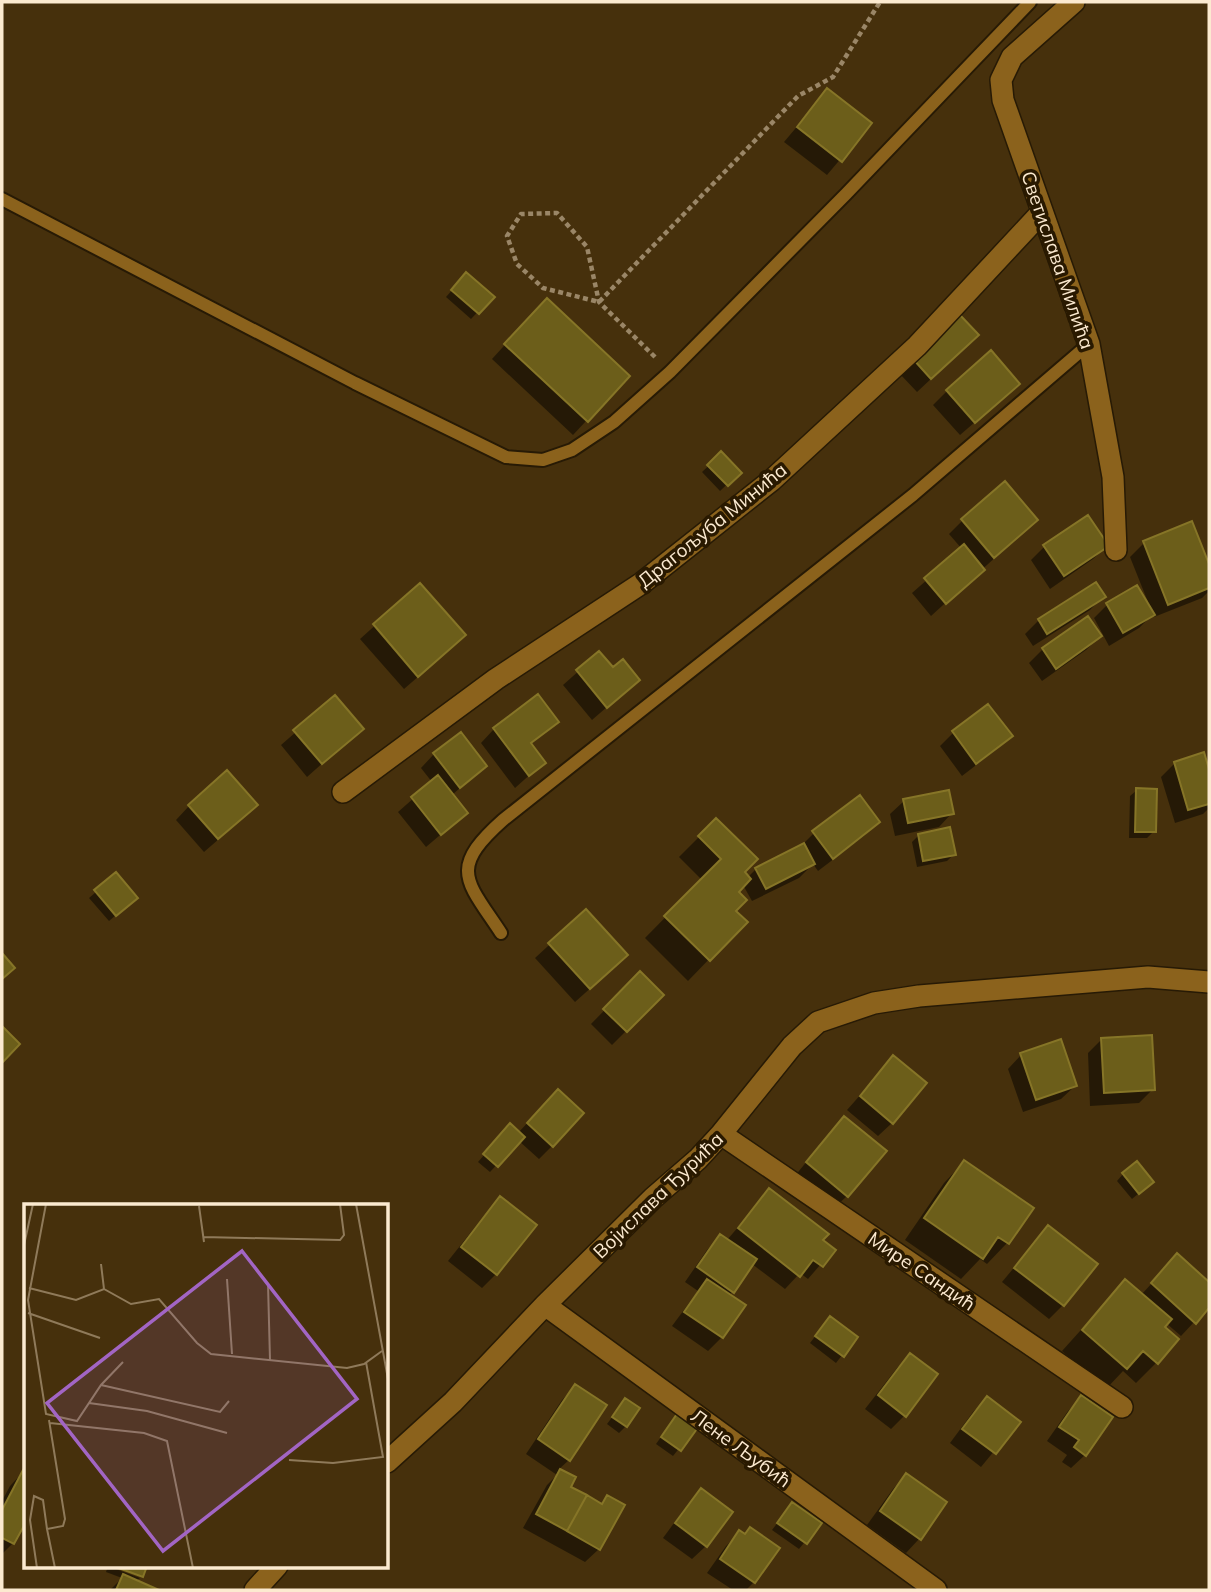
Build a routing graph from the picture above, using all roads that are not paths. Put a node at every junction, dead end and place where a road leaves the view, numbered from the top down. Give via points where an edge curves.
1 (1030, 2) edge
2 (1074, 2) edge
3 (2, 199) edge
4 (1042, 212) junction
5 (1089, 344) junction
6 (1116, 550) dead end
7 (343, 792) dead end
8 (501, 933) dead end
9 (1209, 982) edge
10 (721, 1134) junction
11 (545, 1305) junction
12 (1122, 1407) dead end
13 (388, 1461) edge
14 (275, 1568) edge
15 (255, 1590) edge
16 (936, 1590) edge

1 - 3 lane via 670,372 614,422 572,450 543,460 506,457
2 - 4 street, Светислава Милића via 1012,57 1001,80 1003,100
4 - 5 street, Светислава Милића
4 - 7 street, Драгољуба Минића via 917,346 772,480 642,583 496,679
5 - 6 street, Светислава Милића via 1113,477
5 - 8 lane via 913,495 480,841 469,864 468,884
9 - 10 street, Војислава Ђурића via 1148,977 919,996 838,1014 818,1022 792,1046
10 - 11 street, Војислава Ђурића
10 - 12 street, Мире Сандић
11 - 13 street, Војислава Ђурића via 453,1402
11 - 16 street, Лене Љубић
14 - 15 street

